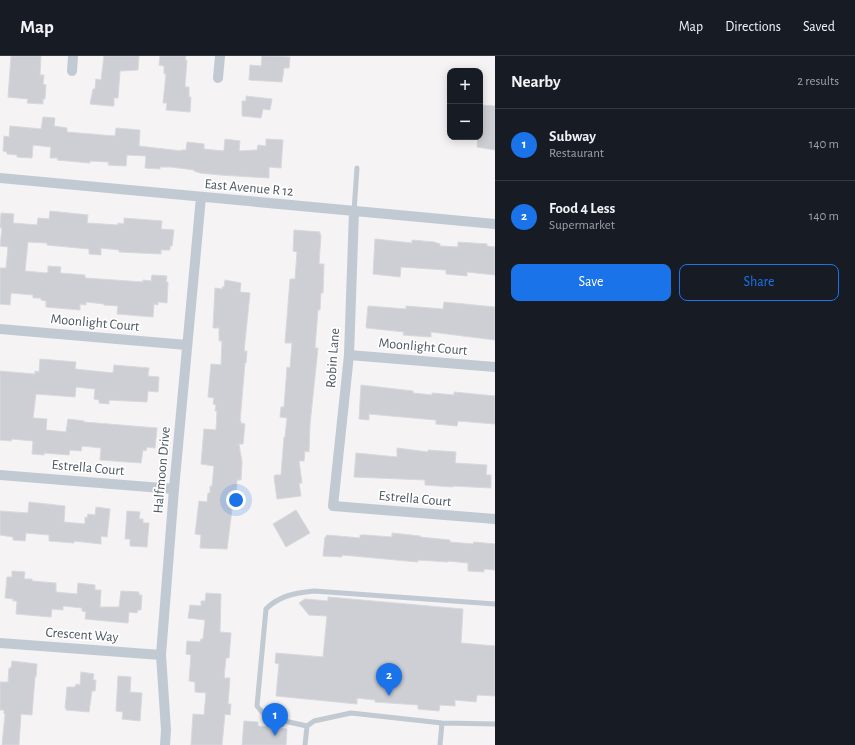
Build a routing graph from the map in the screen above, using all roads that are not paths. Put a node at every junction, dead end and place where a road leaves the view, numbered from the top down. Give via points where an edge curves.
1 (73, 56) edge
2 (220, 56) edge
3 (72, 71) dead end
4 (218, 78) dead end
5 (357, 168) dead end
6 (0, 178) edge
7 (201, 197) junction
8 (354, 211) junction
9 (495, 224) edge
10 (0, 329) edge
11 (188, 345) junction
12 (349, 355) junction
13 (495, 367) edge
14 (0, 475) edge
15 (174, 489) junction
16 (333, 506) joint
17 (495, 519) edge
18 (495, 604) edge
19 (0, 644) edge
20 (161, 655) junction
21 (442, 723) junction
22 (495, 724) edge
23 (306, 726) junction
24 (165, 745) edge
25 (305, 745) edge
26 (440, 745) edge

1 - 3 street
2 - 4 street
5 - 8 lane
6 - 7 street, East Avenue R 12
7 - 8 street, East Avenue R 12
7 - 11 street, Halfmoon Drive
8 - 9 street, East Avenue R 12
8 - 12 street, Robin Lane
10 - 11 street, Moonlight Court
11 - 15 street, Halfmoon Drive
12 - 13 street, Moonlight Court
12 - 16 street, Robin Lane
14 - 15 street, Estrella Court
15 - 20 street, Halfmoon Drive
16 - 17 street, Estrella Court
18 - 23 lane via 314,590 285,596 272,603 266,609 257,706 266,718
19 - 20 street, Crescent Way
20 - 24 street, Halfmoon Drive
21 - 22 lane
21 - 23 lane via 351,713 314,721
21 - 26 lane
23 - 25 lane

